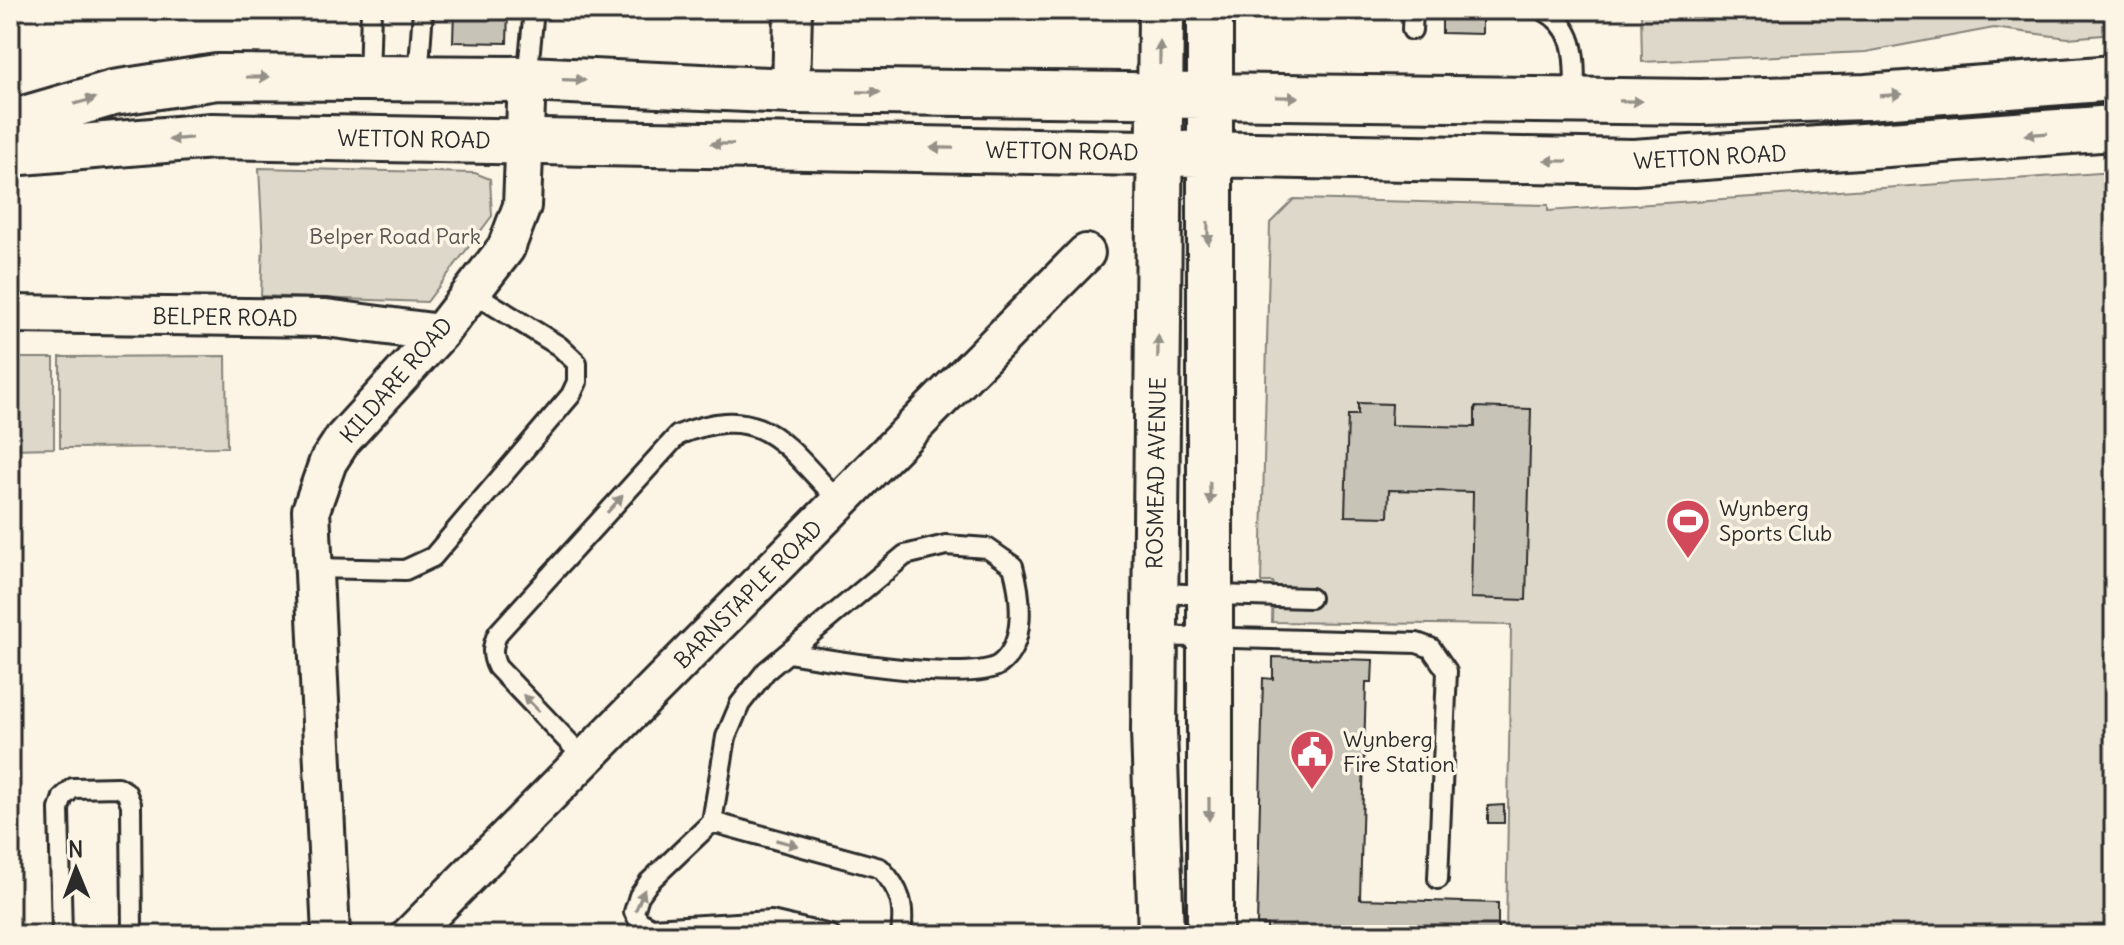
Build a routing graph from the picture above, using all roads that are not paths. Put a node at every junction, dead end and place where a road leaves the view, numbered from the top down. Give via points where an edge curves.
1 (371, 10) edge
2 (423, 10) edge
3 (534, 10) edge
4 (793, 10) edge
5 (1161, 10) edge
6 (1210, 10) edge
7 (1413, 10) edge
8 (1543, 10) edge
9 (1412, 30) dead end
10 (369, 78) junction
11 (418, 78) junction
12 (2114, 78) edge
13 (527, 79) junction
14 (791, 91) junction
15 (1160, 95) junction
16 (1209, 96) junction
17 (1575, 101) junction
18 (10, 123) edge
19 (2114, 128) edge
20 (526, 141) junction
21 (10, 153) edge
22 (1160, 154) junction
23 (1208, 155) junction
24 (1086, 253) dead end
25 (472, 292) junction
26 (10, 314) edge
27 (440, 333) junction
28 (840, 502) junction
29 (314, 568) junction
30 (1155, 593) junction
31 (1310, 598) dead end
32 (1210, 616) junction
33 (1154, 636) junction
34 (789, 653) junction
35 (585, 759) junction
36 (712, 822) junction
37 (1438, 879) dead end
38 (62, 935) edge
39 (132, 935) edge
40 (331, 935) edge
41 (410, 935) edge
42 (830, 935) edge
43 (901, 935) edge
44 (1161, 935) edge
45 (1210, 935) edge

1 - 10 lane
2 - 11 lane
3 - 13 lane
4 - 14 street
15 -> 5 main road, ROSMEAD AVENUE
6 - 16 main road
7 - 9 lane
8 - 17 lane via 1567,27 1574,47
10 - 11 main road
18 -> 10 main road via 113,93 217,77
11 - 13 main road
17 -> 12 main road via 1866,97
13 -> 14 main road
13 - 20 street, KILDARE ROAD
14 -> 15 main road
15 - 16 main road
15 - 22 main road, ROSMEAD AVENUE
16 -> 17 main road
16 - 23 main road
19 -> 23 main road, WETTON ROAD via 1634,162
20 -> 21 main road, WETTON ROAD via 212,136
22 -> 20 main road, WETTON ROAD
20 - 25 street, KILDARE ROAD via 522,206 514,230
22 - 23 main road, WETTON ROAD
30 -> 22 main road, ROSMEAD AVENUE
23 -> 32 main road
24 - 28 street, BARNSTAPLE ROAD
25 - 27 street, KILDARE ROAD
25 - 29 lane via 577,363 571,395 433,557 405,570
26 - 27 street, BELPER ROAD via 326,318
27 - 29 street, KILDARE ROAD via 328,462 311,510
28 - 35 street, BARNSTAPLE ROAD
35 -> 28 lane via 497,667 493,644 678,435 703,425 743,421 779,440
29 - 40 street, KILDARE ROAD
30 - 32 lane
30 - 33 main road, ROSMEAD AVENUE
31 - 32 lane
32 - 33 lane
32 - 37 lane via 1431,648 1447,671
32 -> 45 main road
33 - 44 main road, ROSMEAD AVENUE
34 - 34 lane via 905,555 946,545 987,548 1013,566 1019,619 1012,650 999,666 976,671 870,668
34 - 36 lane via 766,671 740,704 726,737
35 - 41 street, BARNSTAPLE ROAD
42 -> 36 lane via 771,921 651,928 639,921 634,912 639,896
36 -> 43 lane via 880,868 897,887 904,909
38 - 39 lane via 63,797 73,788 118,787 131,804

